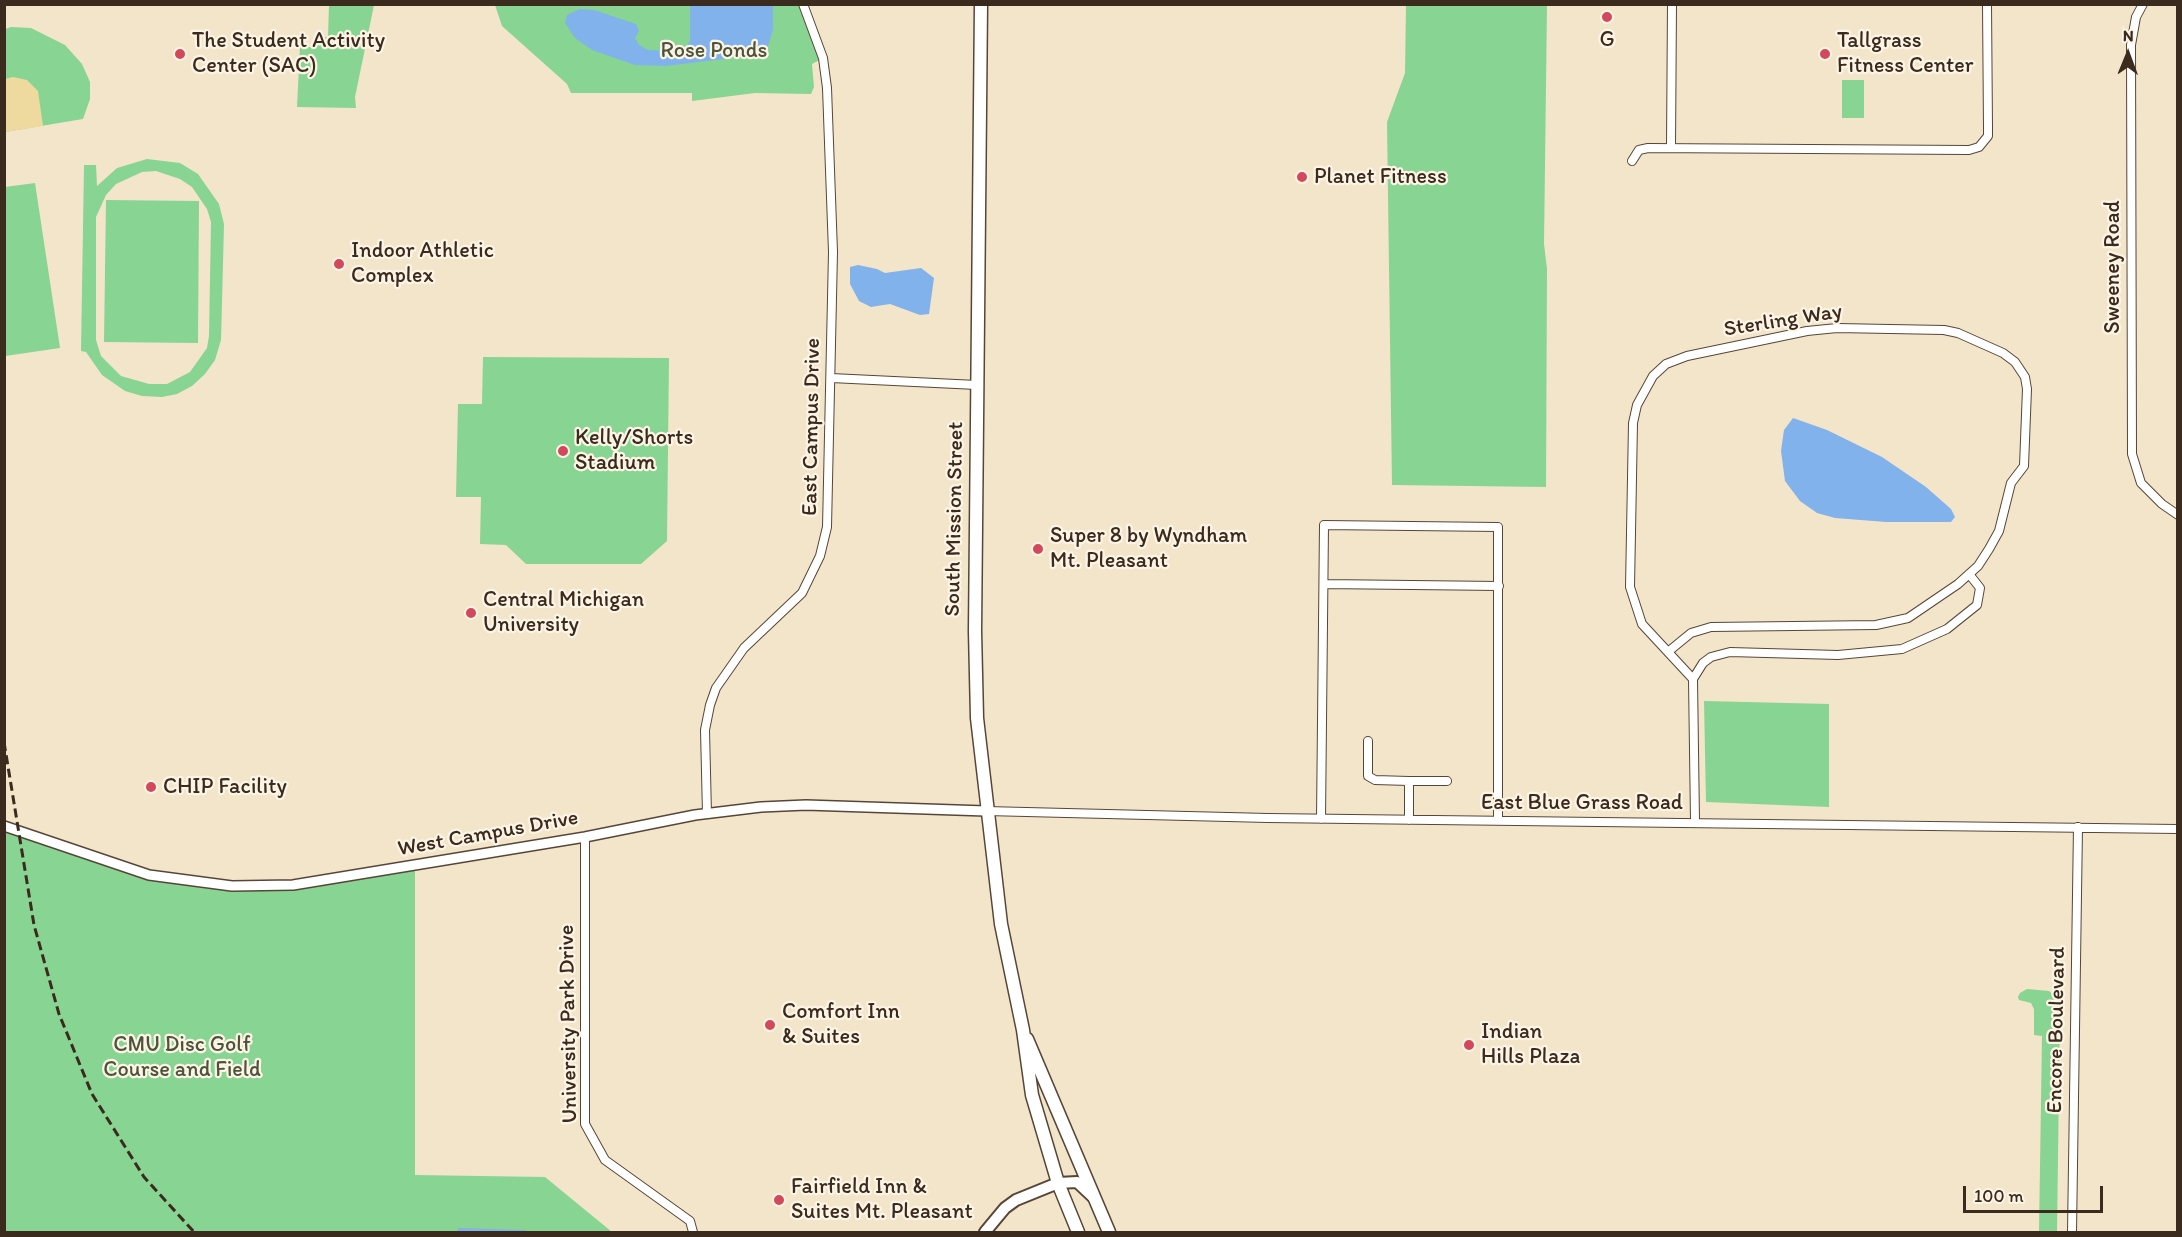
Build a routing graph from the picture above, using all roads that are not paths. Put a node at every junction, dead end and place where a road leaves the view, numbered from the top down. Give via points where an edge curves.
1 (803, 4) edge
2 (981, 4) edge
3 (1672, 4) edge
4 (1987, 4) edge
5 (2143, 4) edge
6 (1671, 147) junction
7 (1632, 161) dead end
8 (831, 378) junction
9 (977, 385) junction
10 (2178, 515) edge
11 (1969, 574) junction
12 (1324, 584) junction
13 (1499, 586) junction
14 (1669, 651) junction
15 (1693, 679) junction
16 (1368, 741) dead end
17 (1409, 781) junction
18 (1447, 781) dead end
19 (986, 810) junction
20 (707, 814) junction
21 (1321, 819) junction
22 (1409, 820) junction
23 (1498, 821) junction
24 (1695, 821) junction
25 (4, 826) edge
26 (2078, 827) junction
27 (2178, 829) edge
28 (585, 837) junction
29 (1023, 1030) junction
30 (1058, 1183) junction
31 (1094, 1198) junction
32 (693, 1233) edge
33 (985, 1233) edge
34 (1078, 1233) edge
35 (1109, 1233) edge
36 (2072, 1233) edge

1 - 8 street, East Campus Drive via 823,58 827,88 833,245
2 - 9 main road, South Mission Street
3 - 6 street
4 - 6 street via 1988,136 1979,147
5 - 10 street, Sweeney Road via 2136,17 2131,45 2132,454 2142,483
6 - 7 street via 1639,150
8 - 9 street
8 - 20 street, East Campus Drive via 829,507 824,543 811,577 797,599 744,648 716,688 705,730
9 - 19 main road, South Mission Street via 975,631 977,717
11 - 14 street, Sterling Way via 1908,618 1876,625 1711,627 1690,633
11 - 14 street, Sterling Way via 1999,531 2012,483 2024,466 2025,377 2015,362 2003,353 1944,330 1837,328 1687,356 1666,364 1653,376 1637,405 1633,423 1630,587 1642,624
11 - 15 street via 1980,588 1977,604 1947,628 1902,649 1838,655 1730,652 1711,657
12 - 13 street
12 - 13 street via 1324,525 1498,527
12 - 21 street
13 - 23 street
14 - 15 street, Sterling Way
15 - 24 street
16 - 17 street via 1368,776 1375,780
17 - 18 street
17 - 22 street
19 - 20 street, West Campus Drive via 806,805
19 - 21 street, East Blue Grass Road
19 - 29 main road, South Mission Street via 1001,924
20 - 28 street, West Campus Drive
21 - 22 street, East Blue Grass Road
22 - 23 street, East Blue Grass Road
23 - 24 street, East Blue Grass Road
24 - 26 street, East Blue Grass Road
25 - 28 street, West Campus Drive via 149,875 232,886 293,885
26 - 27 street, East Blue Grass Road
26 - 36 street, Encore Boulevard
28 - 32 street, University Park Drive via 585,1124 604,1160 690,1221
29 - 30 main road, South Mission Street via 1032,1095
29 - 31 main road, South Mission Street
30 - 31 main road via 1077,1182
30 - 33 main road via 1016,1200
30 - 34 main road, South Mission Street
31 - 35 main road, South Mission Street

